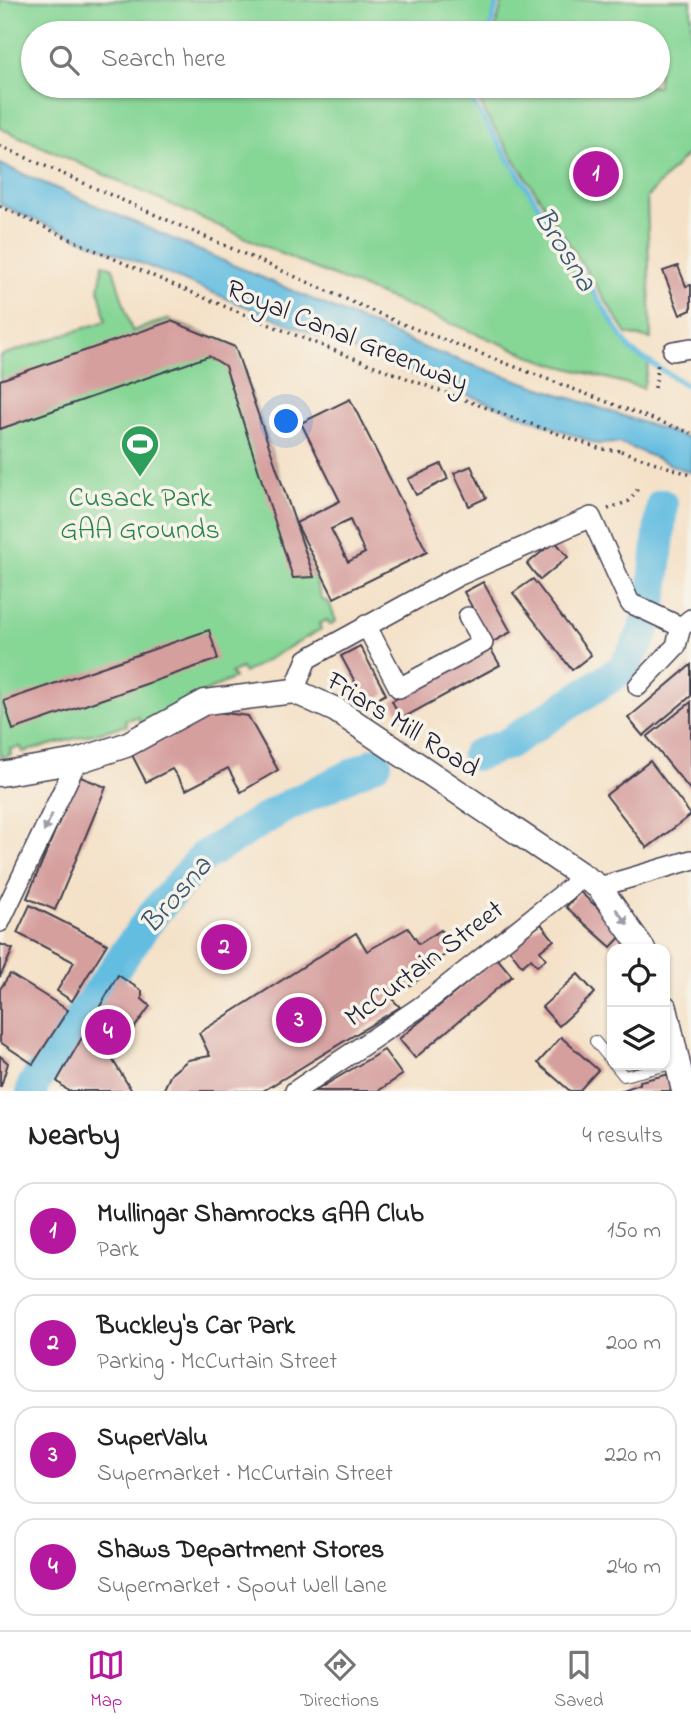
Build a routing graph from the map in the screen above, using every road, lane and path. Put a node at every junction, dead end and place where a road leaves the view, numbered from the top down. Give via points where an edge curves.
1 (0, 146) edge
2 (0, 206) edge
3 (674, 353) edge
4 (655, 388) dead end
5 (691, 433) edge
6 (691, 475) edge
7 (639, 487) dead end
8 (591, 517) junction
9 (468, 617) dead end
10 (686, 623) edge
11 (366, 625) junction
12 (638, 686) dead end
13 (294, 691) junction
14 (77, 761) junction
15 (0, 774) edge
16 (691, 860) edge
17 (590, 880) junction
18 (0, 922) edge
19 (639, 944) edge
20 (670, 1029) edge
21 (595, 1041) dead end
22 (607, 1056) edge
23 (678, 1063) junction
24 (670, 1065) edge
25 (619, 1070) edge
26 (649, 1070) edge
27 (295, 1091) edge
28 (684, 1091) edge

1 - 5 path, bridge via 400,323
2 - 6 path, Royal Canal Greenway, bridge via 85,247 383,370 601,449 621,451
3 - 4 path via 656,373
7 - 8 path via 629,501
8 - 10 street via 630,603
8 - 11 street via 458,576
9 - 11 street via 483,643 399,688
10 - 12 street via 676,646
11 - 13 street via 307,659
13 - 14 street, Friars Mill Road via 205,702 127,745
13 - 17 street, Friars Mill Road via 336,710
14 - 15 street, Friars Mill Road
14 -> 18 street
16 - 17 street
17 -> 19 street
17 - 27 street, McCurtain Street via 570,888 420,1007
20 - 23 street
21 - 22 lane
23 - 24 lane
23 - 28 street
25 - 26 lane via 624,1076

